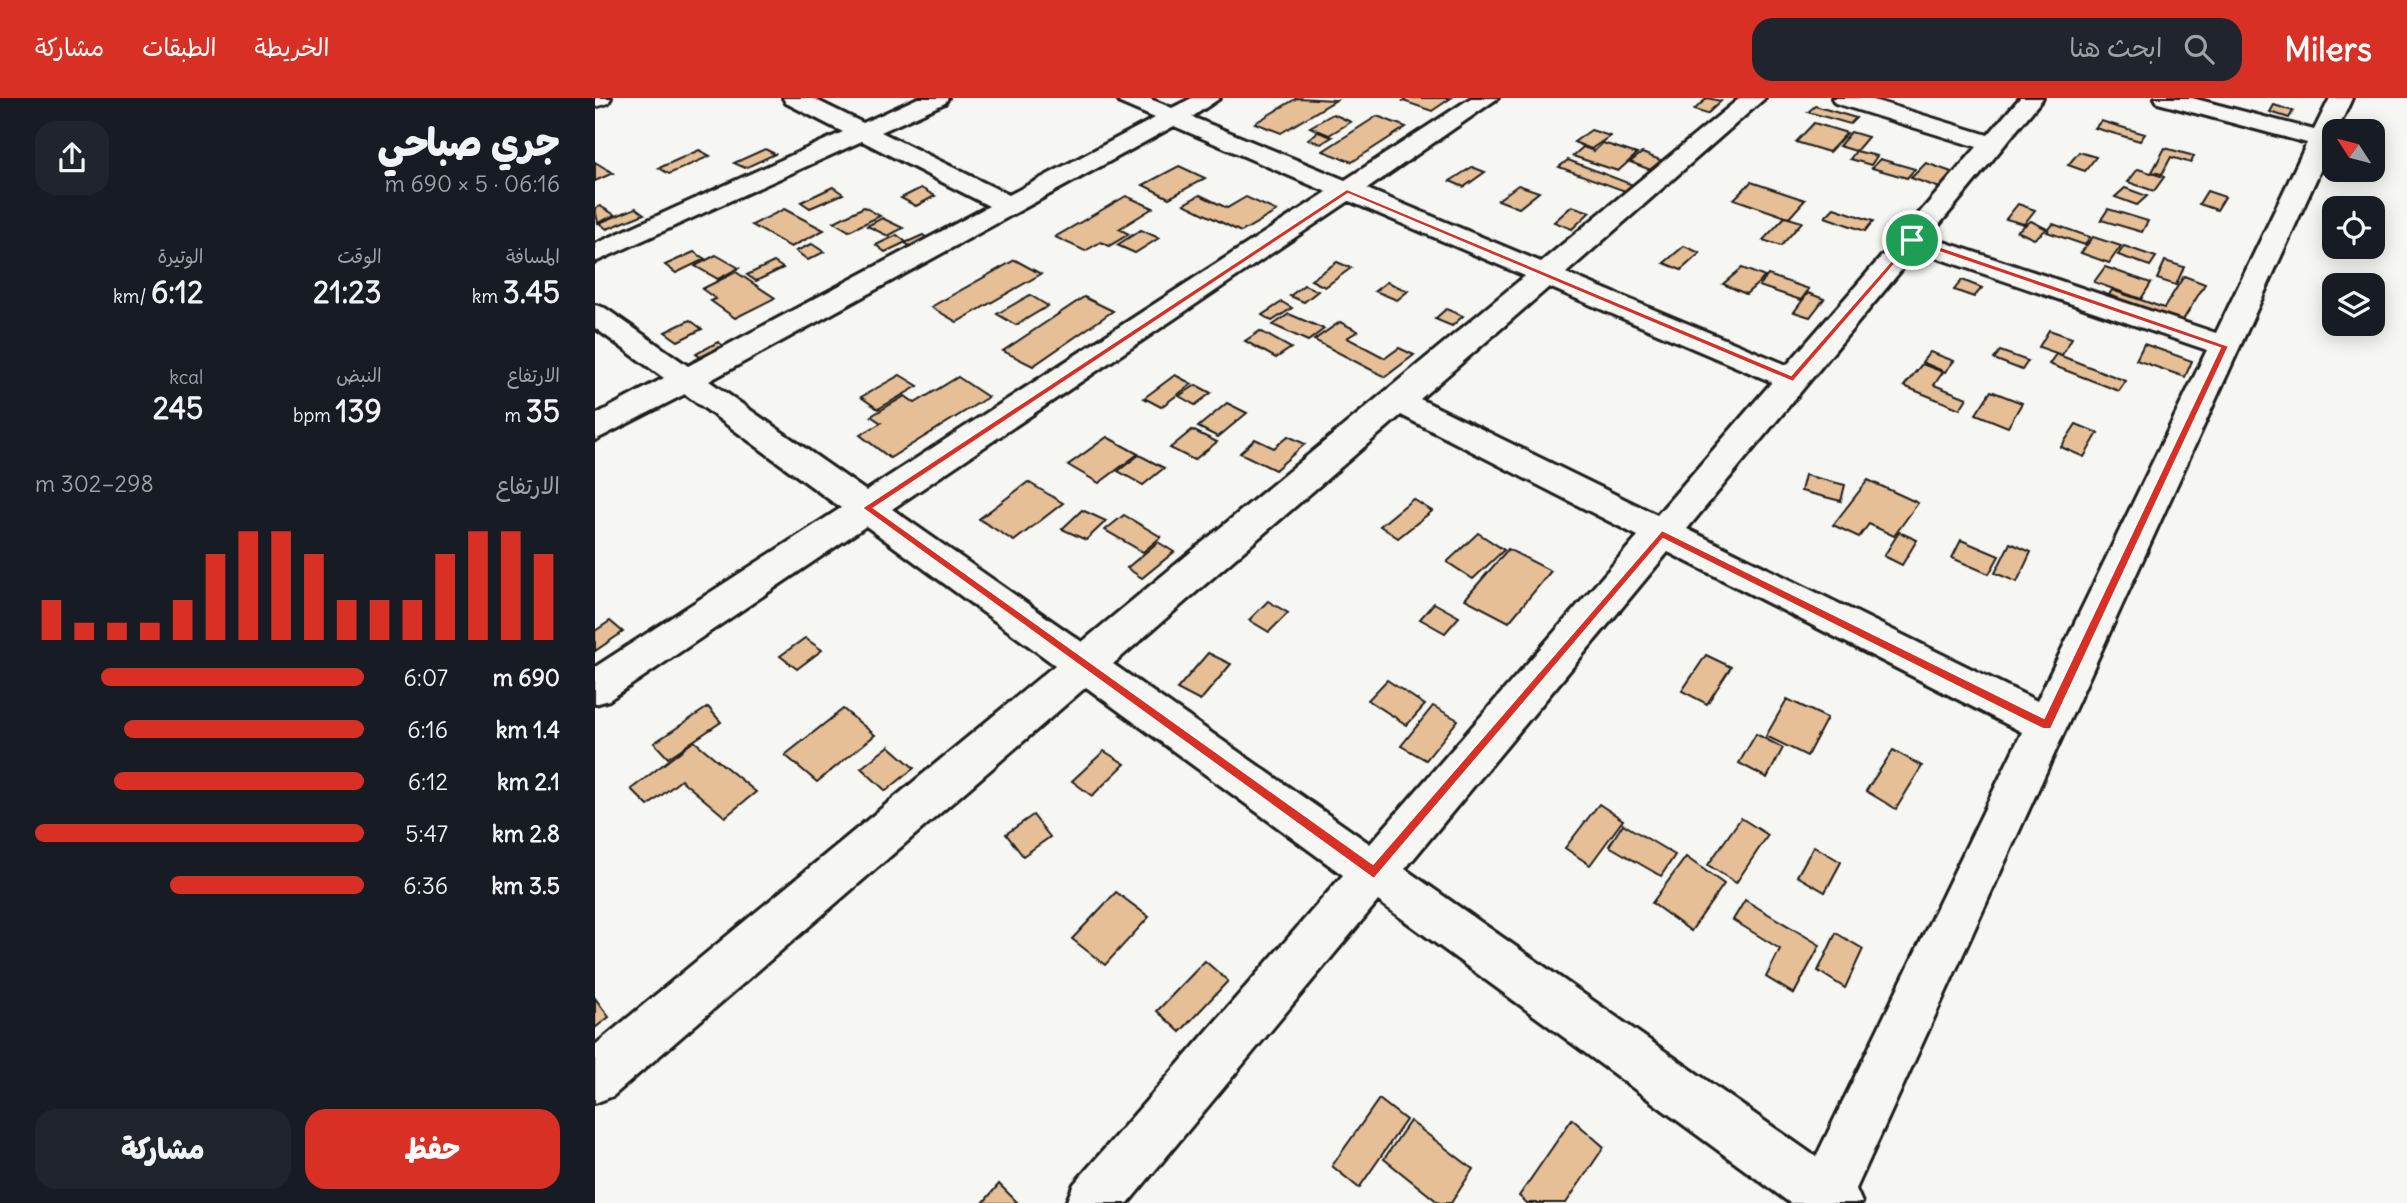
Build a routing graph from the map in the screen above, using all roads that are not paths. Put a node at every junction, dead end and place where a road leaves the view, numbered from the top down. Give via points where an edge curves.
1 (600, 98) edge
2 (794, 98) edge
3 (937, 98) edge
4 (1128, 98) edge
5 (1209, 98) edge
6 (1487, 98) edge
7 (1754, 98) edge
8 (1843, 98) edge
9 (2032, 98) edge
10 (2166, 98) edge
11 (2341, 98) edge
12 (595, 100) edge
13 (1173, 117) junction
14 (2332, 119) edge
15 (863, 132) junction
16 (2322, 140) joint
17 (1993, 144) junction
18 (1347, 191) junction
19 (1010, 206) junction
20 (1912, 240) junction
21 (595, 254) edge
22 (1545, 274) junction
23 (595, 314) edge
24 (2225, 346) junction
25 (1793, 379) junction
26 (687, 380) junction
27 (1396, 400) junction
28 (595, 429) edge
29 (867, 508) junction
30 (1662, 534) junction
31 (1083, 664) junction
32 (595, 688) edge
33 (2047, 725) junction
34 (1374, 873) junction
35 (595, 1078) edge
36 (1827, 1201) edge
37 (1093, 1203) edge

1 - 12 street
2 - 15 street
3 - 15 street
4 - 13 street
5 - 13 street
6 - 18 street
7 - 22 street
8 - 17 street
9 - 17 street
10 - 16 street
11 - 14 street
13 - 18 street
13 - 19 street
15 - 19 street
15 - 21 street
16 - 24 street
17 - 20 street
18 - 22 street
18 - 29 street
19 - 26 street
20 - 24 street
20 - 25 street
22 - 25 street
22 - 27 street
23 - 26 street
24 - 33 street
25 - 30 street
26 - 28 street
26 - 29 street
27 - 30 street
27 - 31 street
29 - 31 street
29 - 32 street
30 - 33 street
30 - 34 street
31 - 34 street
31 - 35 street
33 - 36 street
34 - 36 street
34 - 37 street

